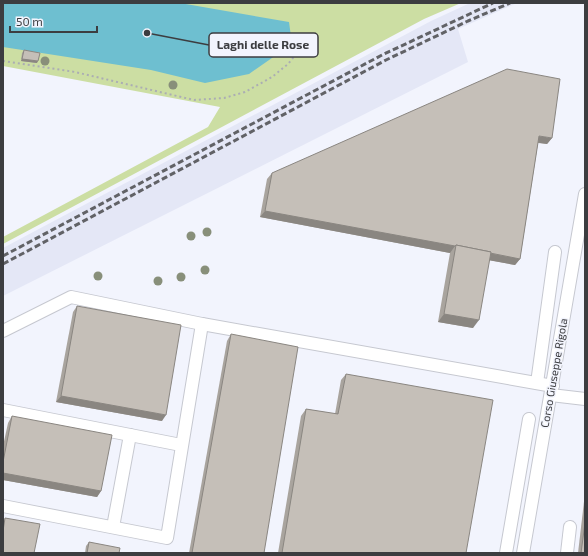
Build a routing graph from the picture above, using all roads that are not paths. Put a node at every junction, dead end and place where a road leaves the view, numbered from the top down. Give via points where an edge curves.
1 (585, 194) edge
2 (582, 231) edge
3 (555, 252) dead end
4 (202, 324) junction
5 (3, 331) edge
6 (537, 383) junction
7 (552, 390) junction
8 (585, 399) edge
9 (3, 410) edge
10 (528, 419) dead end
11 (130, 435) junction
12 (181, 445) junction
13 (3, 506) edge
14 (570, 526) dead end
15 (114, 528) junction
16 (506, 553) edge
17 (523, 553) edge
18 (567, 553) edge

1 - 2 street, Corso Giuseppe Rigola
2 - 7 street, Corso Giuseppe Rigola
3 - 6 street
4 - 5 street via 71,297
4 - 6 street
4 - 12 street
6 - 7 street
7 - 8 street
7 - 17 street, Corso Giuseppe Rigola
9 - 11 street
10 - 16 street
11 - 12 street
11 - 15 street
12 - 15 street via 167,538
13 - 15 street
14 - 18 street

